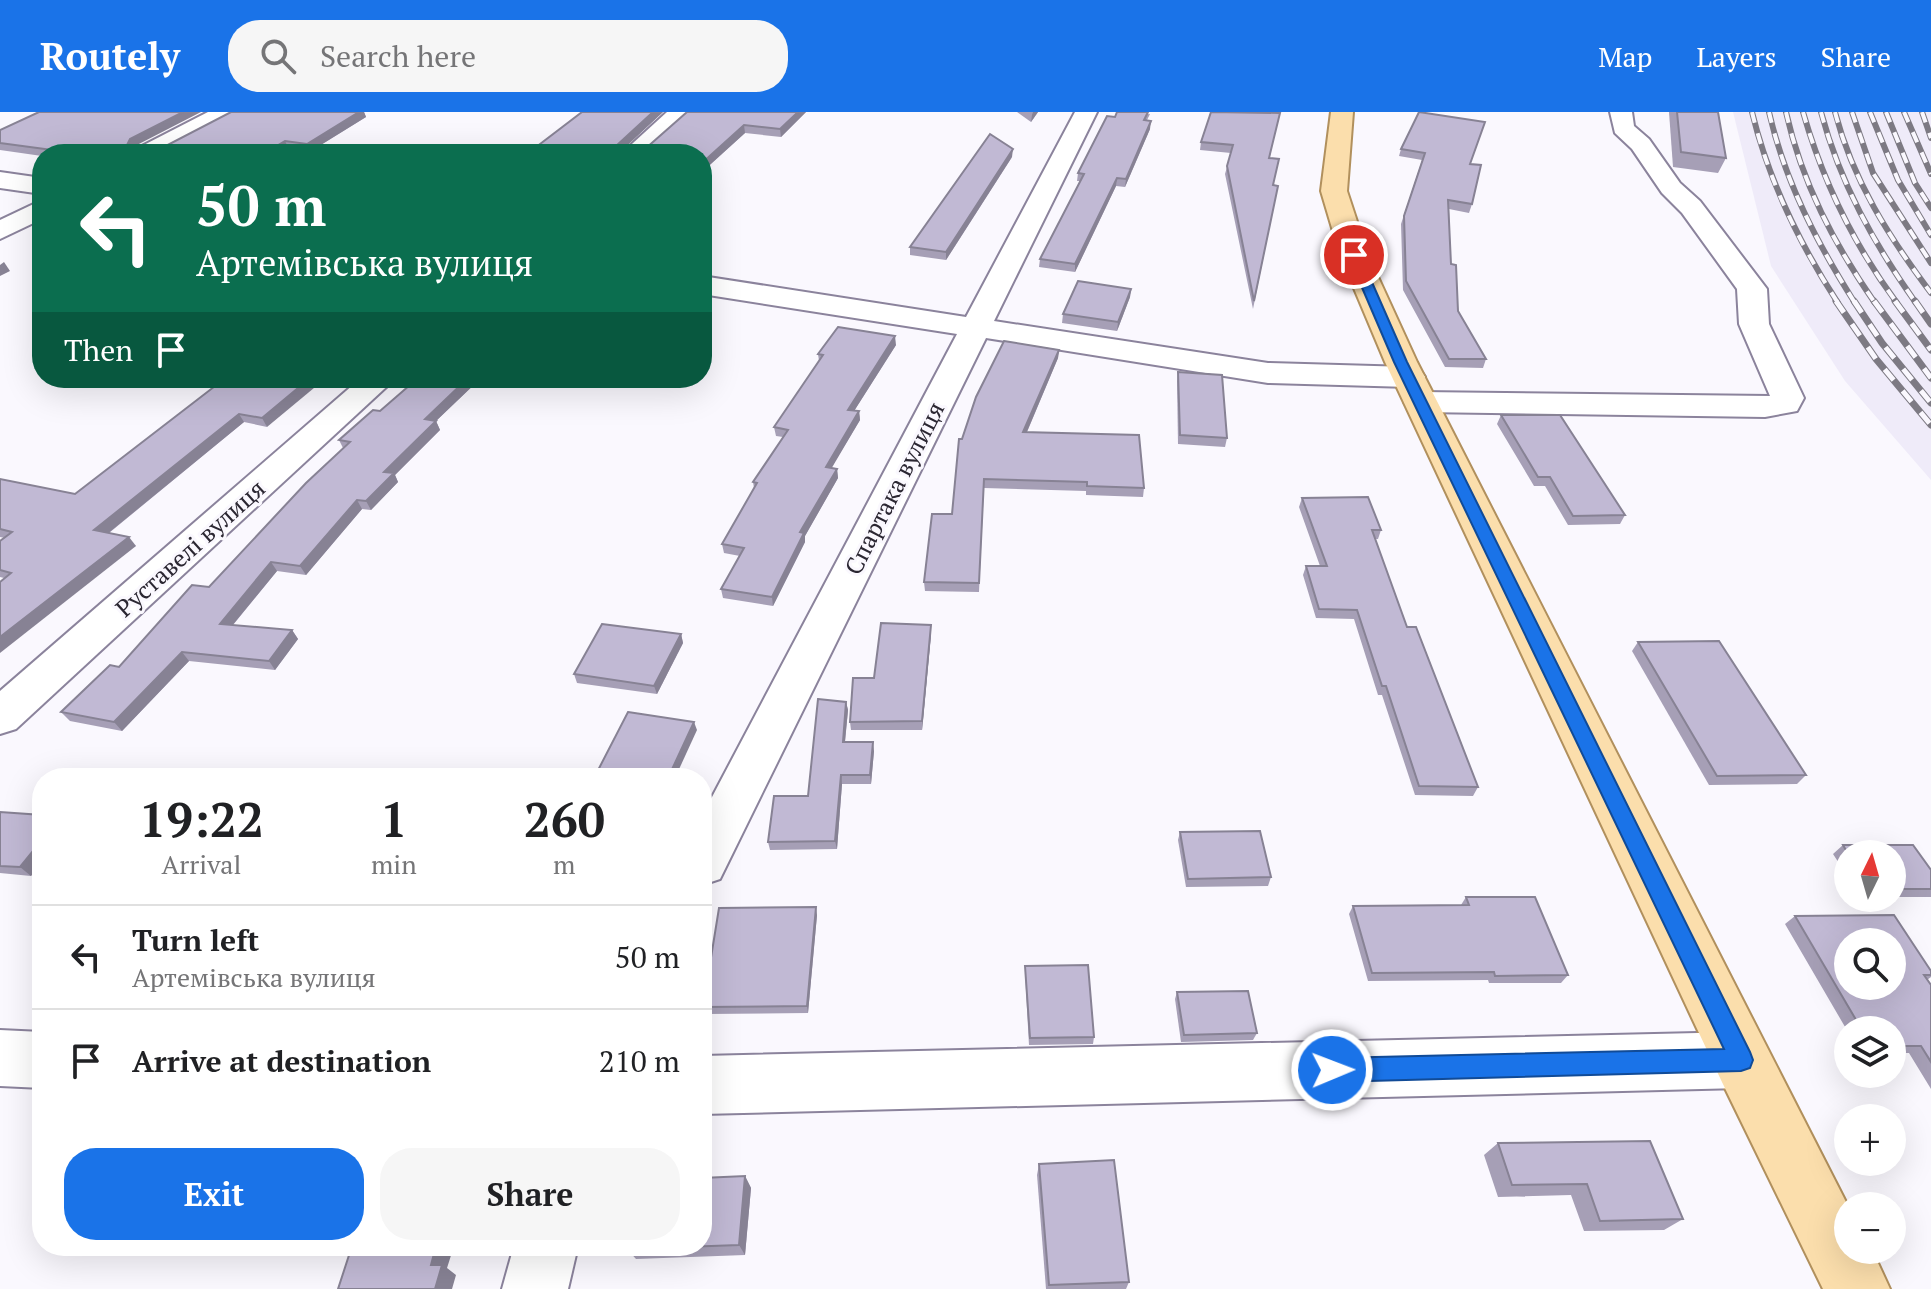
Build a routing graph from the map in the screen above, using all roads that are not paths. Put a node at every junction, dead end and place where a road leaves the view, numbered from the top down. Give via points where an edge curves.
1 (225, 112) edge
2 (681, 112) edge
3 (1086, 112) edge
4 (1342, 112) edge
5 (1621, 112) edge
6 (164, 144) edge
7 (644, 144) edge
8 (0, 180) edge
9 (32, 185) edge
10 (32, 213) edge
11 (0, 231) edge
12 (712, 287) edge
13 (976, 327) junction
14 (369, 388) edge
15 (1415, 389) junction
16 (0, 717) edge
17 (712, 844) edge
18 (0, 1058) edge
19 (32, 1060) edge
20 (1741, 1060) junction
21 (712, 1085) edge
22 (543, 1256) edge
23 (535, 1289) edge
24 (1857, 1289) edge

1 - 6 street
2 - 7 street
3 - 13 street, Спартака вулиця
4 - 15 main road via 1334,191 1354,255
5 - 15 street via 1623,128 1641,144 1752,289 1754,324 1787,398 1785,404
8 - 9 street
10 - 11 street
12 - 13 street
13 - 15 street via 1268,373
13 - 17 street, Спартака вулиця
14 - 16 street, Руставелі вулиця
15 - 20 main road
18 - 19 street
20 - 21 street
20 - 24 main road
22 - 23 street

